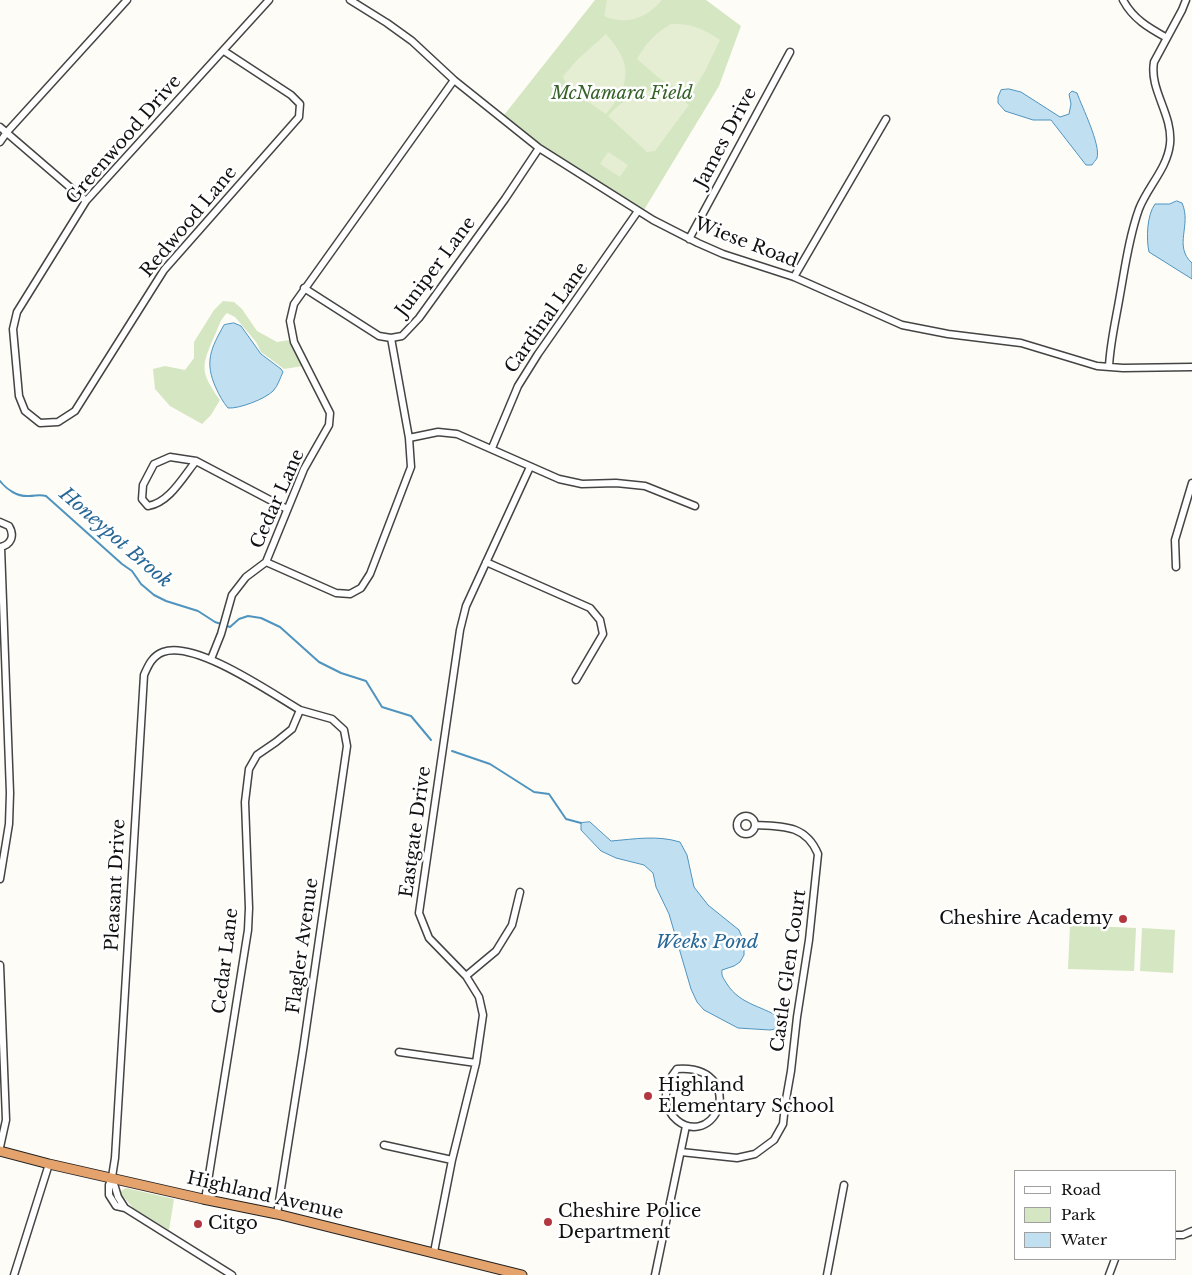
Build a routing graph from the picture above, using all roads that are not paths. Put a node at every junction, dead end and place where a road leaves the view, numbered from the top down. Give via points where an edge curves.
1 (127, 0) edge
2 (269, 0) edge
3 (350, 0) edge
4 (1123, 0) edge
5 (1186, 0) edge
6 (1167, 38) junction
7 (224, 51) junction
8 (790, 52) dead end
9 (454, 80) junction
10 (886, 119) dead end
11 (0, 127) edge
12 (7, 132) junction
13 (0, 142) edge
14 (539, 148) junction
15 (86, 201) junction
16 (638, 211) junction
17 (689, 239) junction
18 (794, 277) junction
19 (304, 288) junction
20 (391, 338) junction
21 (1109, 367) junction
22 (1192, 367) edge
23 (40, 423) joint
24 (409, 438) junction
25 (492, 448) junction
26 (196, 460) junction
27 (530, 466) junction
28 (1192, 483) edge
29 (695, 506) dead end
30 (287, 509) junction
31 (0, 522) edge
32 (0, 547) edge
33 (266, 562) junction
34 (486, 562) junction
35 (1176, 567) dead end
36 (211, 659) junction
37 (576, 680) dead end
38 (300, 710) junction
39 (755, 825) dead end
40 (0, 879) edge
41 (520, 892) dead end
42 (0, 965) edge
43 (466, 976) junction
44 (399, 1052) dead end
45 (476, 1063) junction
46 (686, 1126) junction
47 (384, 1145) dead end
48 (0, 1149) edge
49 (681, 1152) junction
50 (452, 1160) junction
51 (49, 1164) junction
52 (112, 1177) junction
53 (844, 1185) dead end
54 (204, 1200) junction
55 (277, 1214) junction
56 (1192, 1231) edge
57 (1177, 1235) edge
58 (434, 1252) junction
59 (1115, 1260) edge
60 (14, 1275) edge
61 (232, 1275) edge
62 (522, 1275) edge
63 (655, 1275) edge
64 (827, 1275) edge
65 (1109, 1275) edge

1 - 12 street
2 - 7 street, Greenwood Drive
3 - 9 street, Wiese Road via 412,41
4 - 6 street via 1136,18
5 - 6 street
6 - 21 street via 1152,70 1167,113 1170,144 1162,169 1139,209 1131,235
7 - 15 street, Greenwood Drive
7 - 23 street, Redwood Lane via 291,94 300,104 299,116 164,270 75,411 58,422
8 - 17 street, James Drive
9 - 14 street, Wiese Road
9 - 19 street, Cedar Lane
10 - 18 street
11 - 12 street
12 - 13 street
12 - 15 street
14 - 16 street, Wiese Road
14 - 20 street, Juniper Lane via 419,318 402,336
15 - 23 street, Greenwood Drive via 17,312 13,329 19,396 25,411
16 - 17 street, Wiese Road
16 - 25 street, Cardinal Lane via 518,386
17 - 18 street, Wiese Road via 723,254
18 - 21 street, Wiese Road via 902,325 1021,343
19 - 20 street, Juniper Lane via 379,336
19 - 30 street, Cedar Lane via 294,304 290,321 294,342 330,413 330,425 304,469
20 - 24 street
21 - 22 street, Wiese Road
24 - 25 street via 438,432 457,434
24 - 33 street via 411,467 370,574 361,588 350,594 336,594
25 - 27 street
26 - 26 street via 170,457 154,464 143,485 142,499 148,506 157,505
26 - 30 street
27 - 29 street via 559,479 582,484 645,486
27 - 34 street, Eastgate Drive
28 - 35 street via 1175,540
30 - 33 street, Cedar Lane
31 - 32 street via 9,526 12,534 11,541
32 - 40 street via 10,793 9,824
33 - 36 street, Cedar Lane via 246,577 232,595
34 - 37 street via 590,608 600,620 603,634
34 - 43 street, Eastgate Drive via 466,606 460,630 419,913 429,938
36 - 38 street
36 - 52 street, Pleasant Drive via 182,650 163,652 150,661 144,675
38 - 54 street, Cedar Lane via 292,729 257,755 250,769 245,802 248,930
38 - 55 street, Flagler Avenue via 332,719 344,730 347,746
39 - 49 street, Castle Glen Court via 788,827 802,833 814,844 818,854 783,1124 774,1140 755,1154 737,1158
41 - 43 street via 512,924 496,951
42 - 48 street via 6,1120
43 - 45 street, Eastgate Drive via 479,996 483,1015
44 - 45 street
45 - 50 street, Eastgate Drive
46 - 46 street via 697,1127 715,1115 720,1094 708,1076 692,1069 677,1069 669,1079 666,1103 677,1121
46 - 49 street
47 - 50 street
48 - 51 highway, Highland Avenue
49 - 63 street
50 - 58 street, Eastgate Drive
51 - 52 highway, Highland Avenue
51 - 60 street
52 - 54 highway, Highland Avenue
52 - 61 street via 124,1208
53 - 64 street
54 - 55 highway, Highland Avenue
55 - 58 highway, Highland Avenue
56 - 57 street
58 - 62 highway, Highland Avenue
59 - 65 street

